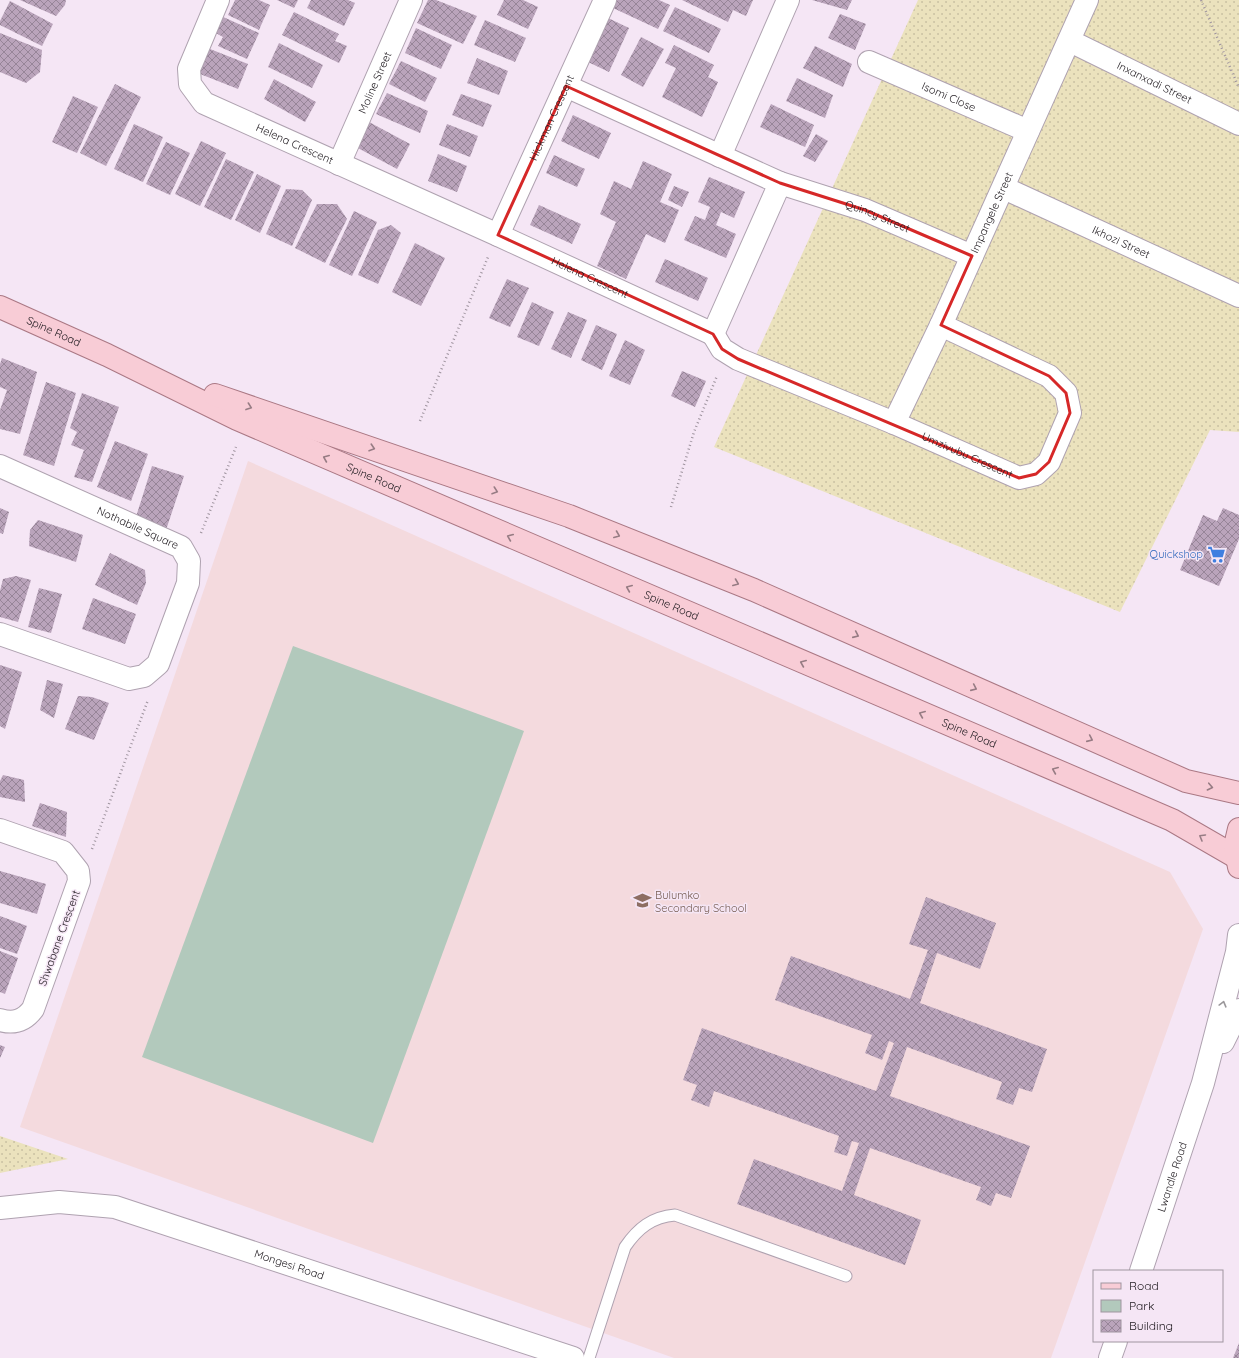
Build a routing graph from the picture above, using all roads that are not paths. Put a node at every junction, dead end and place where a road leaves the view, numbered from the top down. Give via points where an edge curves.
1 (218, 0) edge
2 (411, 0) edge
3 (606, 0) edge
4 (788, 0) edge
5 (1087, 0) edge
6 (1070, 40) junction
7 (869, 62) dead end
8 (566, 86) junction
9 (1239, 124) edge
10 (1028, 131) junction
11 (720, 156) junction
12 (339, 164) junction
13 (780, 183) junction
14 (1004, 188) junction
15 (498, 235) junction
16 (972, 256) junction
17 (1239, 296) edge
18 (0, 307) edge
19 (941, 326) junction
20 (713, 334) junction
21 (107, 355) junction
22 (894, 423) junction
23 (0, 466) edge
24 (0, 634) edge
25 (1239, 793) edge
26 (1239, 829) edge
27 (0, 830) edge
28 (1238, 862) edge
29 (1239, 935) edge
30 (1239, 1010) edge
31 (0, 1020) edge
32 (1203, 1083) junction
33 (0, 1208) edge
34 (1141, 1270) edge
35 (846, 1276) dead end
36 (1116, 1342) edge
37 (573, 1358) edge
38 (589, 1358) edge
39 (1110, 1358) edge

1 - 12 street, Helena Crescent via 189,69 190,84 204,103
2 - 12 street, Moline Street
3 - 8 street, Hickman Crescent
4 - 11 street
5 - 6 street, Impangele Street
6 - 9 street, Inxanxadi Street
6 - 10 street, Impangele Street
7 - 10 street, Isomi Close
8 - 11 street
8 - 15 street, Hickman Crescent
10 - 14 street, Impangele Street
11 - 13 street
12 - 15 street, Helena Crescent
13 - 16 street, Quincy Street via 865,210
13 - 20 street
14 - 16 street, Impangele Street
14 - 17 street, Ikhozi Street
15 - 20 street, Helena Crescent
16 - 19 street, Impangele Street
18 - 21 main road, Spine Road
19 - 22 street, Impangele Street
19 - 22 street, Umzivubu Crescent via 1049,376 1066,393 1070,414 1048,462 1036,474 1019,478
20 - 22 street, Umzivubu Crescent via 722,349 738,359
21 -> 25 main road, Spine Road via 253,408 569,516 754,590 1186,781
28 -> 21 main road, Spine Road via 1172,820 242,421
23 - 24 street, Nothabile Square via 181,547 189,561 188,583 158,664 144,676 129,679
26 - 28 main road, Spine Road via 1235,846
27 - 31 street, Shwabane Crescent via 63,852 78,871 79,881 33,1009 26,1018 12,1023
32 -> 29 street, Lwandle Road via 1237,952
30 - 32 street, Lwandle Road
32 - 34 street, Lwandle Road
33 - 37 street, Mongesi Road via 59,1202 115,1207
35 - 38 lane via 675,1215 663,1216 643,1225 625,1247
36 - 39 street

